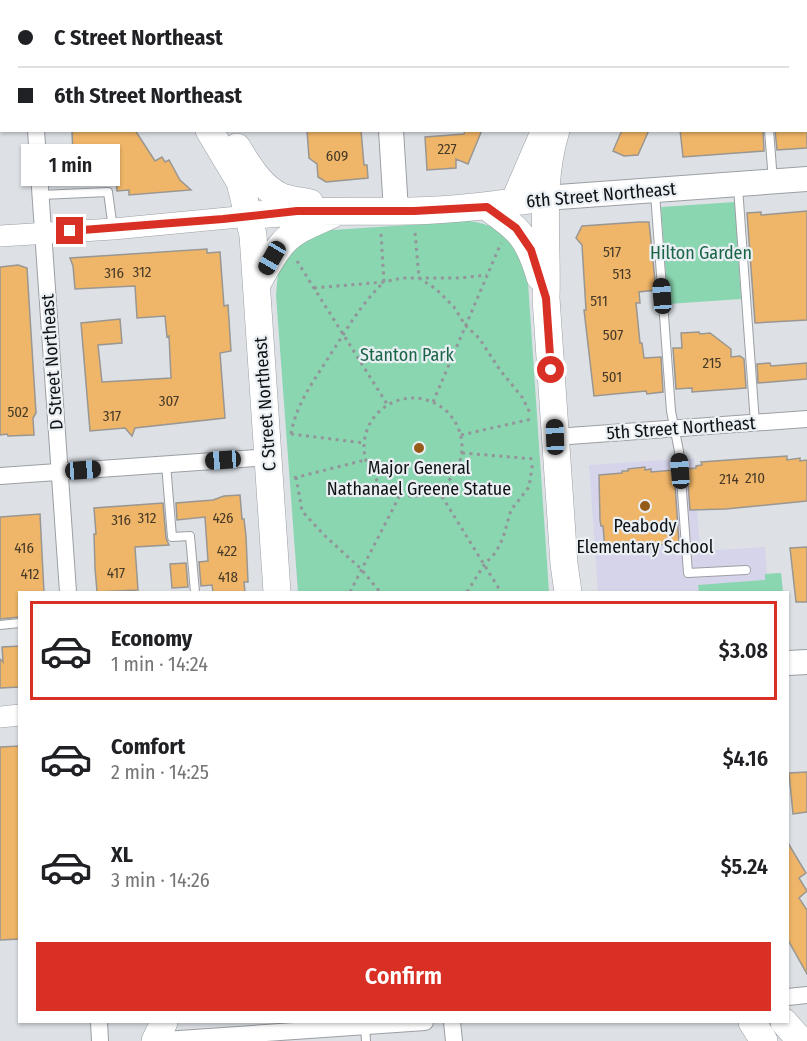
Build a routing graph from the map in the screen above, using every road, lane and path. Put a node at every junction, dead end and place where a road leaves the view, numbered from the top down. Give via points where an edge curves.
1 (36, 132) edge
2 (210, 132) edge
3 (228, 132) edge
4 (391, 132) edge
5 (545, 132) edge
6 (555, 132) edge
7 (769, 132) edge
8 (807, 179) edge
9 (774, 181) junction
10 (738, 184) junction
11 (655, 190) junction
12 (40, 195) junction
13 (545, 198) junction
14 (514, 202) junction
15 (487, 207) junction
16 (341, 210) junction
17 (249, 216) junction
18 (397, 222) junction
19 (113, 229) junction
20 (43, 233) junction
21 (505, 234) dead end
22 (0, 236) edge
23 (296, 259) dead end
24 (487, 274) junction
25 (419, 278) junction
26 (384, 282) junction
27 (257, 284) junction
28 (315, 288) junction
29 (546, 298) junction
30 (465, 325) junction
31 (343, 334) junction
32 (433, 402) junction
33 (387, 404) junction
34 (807, 419) edge
35 (755, 423) junction
36 (541, 425) junction
37 (674, 429) junction
38 (286, 432) dead end
39 (291, 434) junction
40 (461, 435) junction
41 (364, 442) junction
42 (462, 453) junction
43 (269, 457) junction
44 (533, 459) junction
45 (365, 460) junction
46 (539, 460) dead end
47 (166, 464) junction
48 (59, 472) junction
49 (0, 476) edge
50 (296, 477) junction
51 (289, 478) dead end
52 (438, 490) junction
53 (400, 495) junction
54 (564, 564) junction
55 (483, 565) junction
56 (361, 569) junction
57 (746, 570) dead end
58 (278, 589) edge
59 (68, 591) edge
60 (195, 591) edge
61 (350, 591) edge
62 (379, 591) edge
63 (468, 591) edge
64 (500, 591) edge
65 (561, 591) edge
66 (568, 591) edge
67 (18, 623) edge
68 (0, 625) edge
69 (807, 662) edge
70 (789, 663) edge
71 (18, 715) edge
72 (0, 717) edge
73 (807, 995) edge
74 (789, 997) edge
75 (99, 1023) edge
76 (164, 1023) edge
77 (416, 1023) edge
78 (452, 1023) edge
79 (753, 1023) edge
80 (785, 1023) edge
81 (361, 1029) edge
82 (297, 1036) edge
83 (100, 1041) edge
84 (148, 1041) edge
85 (155, 1041) edge
86 (454, 1041) edge
87 (764, 1041) edge
88 (801, 1041) edge

1 - 12 street, D Street Northeast
2 - 17 main road, C Street Northeast via 240,182
3 - 16 main road via 248,165 274,192
4 - 18 main road
5 - 14 main road
6 - 13 main road via 548,159
7 - 9 lane
8 - 9 main road, 6th Street Northeast
9 - 10 main road, 6th Street Northeast
10 - 11 main road, 6th Street Northeast
10 - 35 lane
11 - 13 main road, 6th Street Northeast
11 - 37 lane
12 - 19 lane via 108,192
12 - 20 street, D Street Northeast
13 - 14 main road, 6th Street Northeast
13 - 29 main road
14 - 15 main road, 6th Street Northeast
15 - 18 main road, 6th Street Northeast
15 - 29 main road via 527,241
16 - 17 main road, 6th Street Northeast
16 - 18 main road, 6th Street Northeast
16 - 27 main road via 285,241
17 - 19 street, 6th Street Northeast
17 - 27 main road, C Street Northeast
18 - 25 path
18 - 26 path
19 - 20 street, 6th Street Northeast
20 - 22 street, 6th Street Northeast
20 - 48 street, D Street Northeast
21 - 24 path
23 - 28 path
24 - 25 path
24 - 30 path
25 - 26 path
25 - 30 path via 445,297
26 - 28 path
26 - 31 path via 369,296
27 - 43 main road, C Street Northeast
28 - 31 path
29 - 36 main road
30 - 32 path
30 - 36 path
31 - 33 path
31 - 39 path via 297,410
32 - 33 path via 402,398
32 - 40 path via 446,409
33 - 41 path via 369,425
34 - 35 street, 5th Street Northeast
35 - 37 street, 5th Street Northeast
36 - 37 street, 5th Street Northeast
36 - 40 path
36 - 54 main road
37 - 57 lane via 688,573
38 - 39 path
39 - 41 path
40 - 42 path
41 - 45 path
42 - 44 path
42 - 52 path via 457,469
43 - 47 street
43 - 58 main road, C Street Northeast
44 - 46 path
44 - 55 path via 529,487 511,510 496,552
45 - 50 path
45 - 53 path via 378,482
47 - 48 street
47 - 60 lane via 172,537 190,536
48 - 49 street
48 - 59 street, D Street Northeast
50 - 51 path
50 - 56 path via 302,511
52 - 53 path via 426,495
52 - 55 path
53 - 56 path
54 - 65 main road
54 - 66 main road
55 - 63 path
55 - 64 path
56 - 61 path
56 - 62 path
67 - 68 lane
69 - 70 main road
71 - 72 street
73 - 74 street
75 - 83 street
76 - 85 main road
77 - 81 street
78 - 86 street
79 - 87 main road
80 - 88 main road
81 - 82 street
82 - 85 street
84 - 85 street

